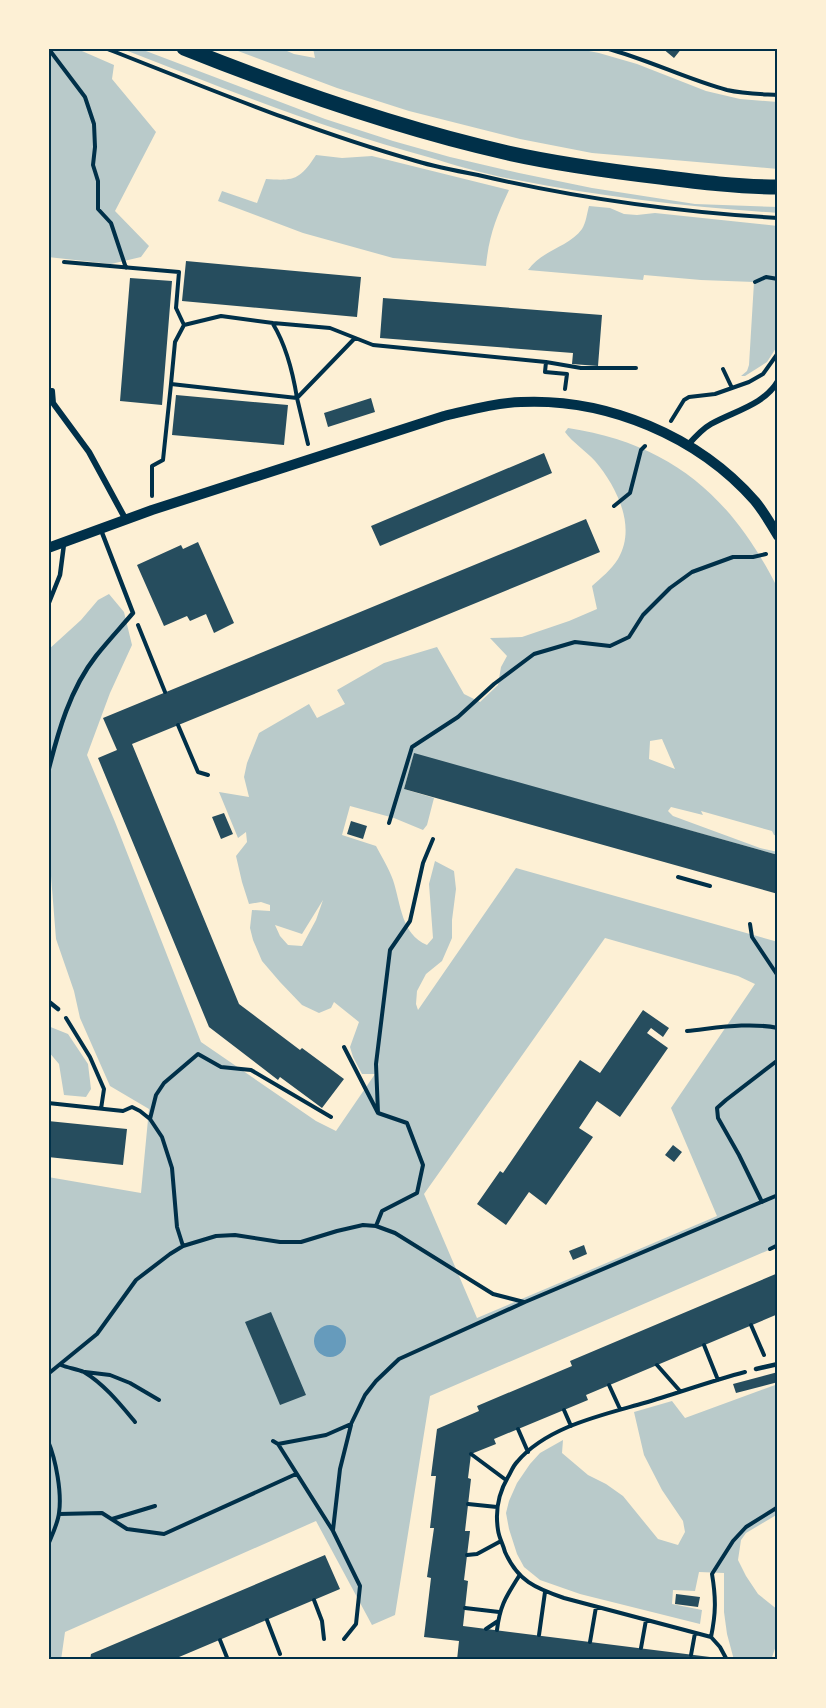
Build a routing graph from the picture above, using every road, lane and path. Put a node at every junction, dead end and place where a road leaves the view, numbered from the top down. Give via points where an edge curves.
1 (48, 48) edge
2 (184, 48) edge
3 (605, 48) edge
4 (778, 95) edge
5 (778, 187) edge
6 (64, 262) dead end
7 (126, 267) junction
8 (778, 279) edge
9 (755, 282) dead end
10 (273, 323) junction
11 (184, 326) junction
12 (355, 338) junction
13 (778, 353) edge
14 (546, 362) junction
15 (772, 363) junction
16 (778, 368) edge
17 (636, 369) dead end
18 (723, 369) dead end
19 (567, 374) dead end
20 (778, 381) edge
21 (171, 384) junction
22 (732, 388) junction
23 (52, 392) dead end
24 (297, 398) junction
25 (664, 433) junction
26 (645, 446) dead end
27 (687, 446) junction
28 (312, 459) junction
29 (614, 506) dead end
30 (152, 510) junction
31 (126, 520) junction
32 (101, 529) junction
33 (778, 536) edge
34 (64, 542) junction
35 (48, 548) edge
36 (766, 554) dead end
37 (48, 605) edge
38 (133, 613) junction
39 (165, 692) dead end
40 (178, 725) dead end
41 (48, 772) edge
42 (208, 775) dead end
43 (389, 823) dead end
44 (433, 839) dead end
45 (678, 877) dead end
46 (710, 886) dead end
47 (750, 924) dead end
48 (778, 976) edge
49 (48, 1001) edge
50 (58, 1009) joint
51 (778, 1028) edge
52 (687, 1031) dead end
53 (344, 1047) dead end
54 (778, 1060) edge
55 (48, 1102) edge
56 (100, 1109) junction
57 (378, 1113) junction
58 (331, 1117) dead end
59 (150, 1119) junction
60 (778, 1195) edge
61 (762, 1202) junction
62 (375, 1226) junction
63 (778, 1245) edge
64 (183, 1246) junction
65 (770, 1249) dead end
66 (525, 1302) junction
67 (751, 1325) dead end
68 (704, 1345) dead end
69 (778, 1364) edge
70 (60, 1365) junction
71 (657, 1365) dead end
72 (769, 1366) junction
73 (756, 1369) joint
74 (82, 1371) junction
75 (48, 1374) edge
76 (718, 1380) junction
77 (609, 1385) dead end
78 (680, 1391) junction
79 (159, 1400) dead end
80 (620, 1409) junction
81 (564, 1410) dead end
82 (135, 1422) dead end
83 (351, 1424) junction
84 (571, 1426) junction
85 (518, 1429) dead end
86 (48, 1441) edge
87 (273, 1441) dead end
88 (278, 1444) junction
89 (528, 1452) junction
90 (471, 1454) dead end
91 (296, 1474) junction
92 (506, 1480) junction
93 (468, 1504) dead end
94 (154, 1506) dead end
95 (497, 1507) junction
96 (778, 1507) edge
97 (59, 1514) junction
98 (112, 1519) junction
99 (333, 1531) junction
100 (501, 1541) junction
101 (48, 1545) edge
102 (467, 1555) dead end
103 (519, 1576) junction
104 (545, 1592) junction
105 (314, 1600) dead end
106 (596, 1607) junction
107 (465, 1608) dead end
108 (499, 1612) junction
109 (267, 1620) dead end
110 (646, 1620) junction
111 (498, 1621) junction
112 (486, 1629) dead end
113 (497, 1630) dead end
114 (696, 1633) junction
115 (539, 1635) dead end
116 (711, 1636) junction
117 (324, 1639) dead end
118 (344, 1639) dead end
119 (220, 1640) dead end
120 (590, 1642) dead end
121 (641, 1648) dead end
122 (280, 1654) dead end
123 (691, 1654) dead end
124 (228, 1660) edge
125 (727, 1660) edge

1 - 7 path via 85,97 94,124 98,209 111,223
2 - 5 main road via 343,106 509,153 599,170
3 - 4 path via 700,82
6 - 7 path
7 - 11 path via 179,272 176,308
8 - 9 path via 766,277
10 - 11 path via 221,316
10 - 12 path via 330,328
10 - 24 path via 282,339
11 - 21 path via 175,342
12 - 14 path via 373,345
12 - 24 path
13 - 15 path
14 - 17 path via 581,368
14 - 19 path via 545,372
15 - 16 path
15 - 22 path via 763,374
18 - 22 path
20 - 27 street via 759,400 711,424
21 - 24 path
21 - 30 path via 163,460 152,466
22 - 25 path via 684,400
23 - 31 street via 53,403 89,452
24 - 28 path
25 - 27 street
25 - 28 street via 594,407 519,402 444,416
26 - 29 path via 630,493
27 - 33 street via 744,490
28 - 30 street
30 - 31 street
31 - 32 street
32 - 34 street
32 - 38 lane
34 - 35 street
34 - 37 lane via 60,574
36 - 43 path via 733,556 692,572 643,615 629,637 610,646 575,642 534,654 458,717 412,747
38 - 39 path
38 - 41 lane via 80,681 66,709
40 - 42 path via 198,772
44 - 57 path via 410,921 390,950 376,1064
45 - 46 path
47 - 48 path via 752,937
49 - 50 lane
50 - 56 path via 99,1076 104,1089
51 - 52 path via 734,1026
53 - 57 path
54 - 61 path via 717,1108 718,1118
55 - 56 path
56 - 59 path via 123,1111 132,1107
57 - 62 path via 407,1123 423,1165 417,1193 382,1211
58 - 59 path via 251,1071 221,1066 198,1054 164,1083 156,1095
59 - 64 path via 162,1137 172,1168
60 - 61 path
61 - 66 path
62 - 64 path via 363,1225 301,1242 236,1235 216,1236
62 - 66 path via 395,1233 493,1294
63 - 65 path
64 - 70 path via 136,1280 97,1334
66 - 83 path via 399,1359 365,1395
67 - 72 path
68 - 76 path
69 - 72 lane
70 - 74 path
70 - 75 path
71 - 78 path
72 - 73 lane
73 - 76 path
74 - 79 path via 120,1379
74 - 82 path via 98,1382
76 - 78 path
77 - 80 path
78 - 80 path
80 - 84 path
81 - 84 path
83 - 88 path via 326,1435
83 - 99 path via 340,1469
84 - 89 path
85 - 89 path
86 - 97 path via 58,1475
87 - 88 path
88 - 91 path
89 - 92 path
90 - 92 path
91 - 98 path via 164,1533 127,1529
91 - 99 path
92 - 95 path
93 - 95 path
94 - 98 path
95 - 100 path
96 - 116 path via 746,1527 712,1575 716,1614
97 - 98 path via 102,1513
97 - 101 path
99 - 118 path via 360,1586 356,1624
100 - 102 path
100 - 103 path
103 - 104 path
103 - 108 path
104 - 106 path
104 - 115 path
105 - 117 path
106 - 110 path
106 - 120 path
107 - 108 path
108 - 111 path
109 - 122 path
110 - 114 path
110 - 121 path
111 - 112 path
111 - 113 path
114 - 116 path
114 - 123 path
116 - 125 path
119 - 124 path

